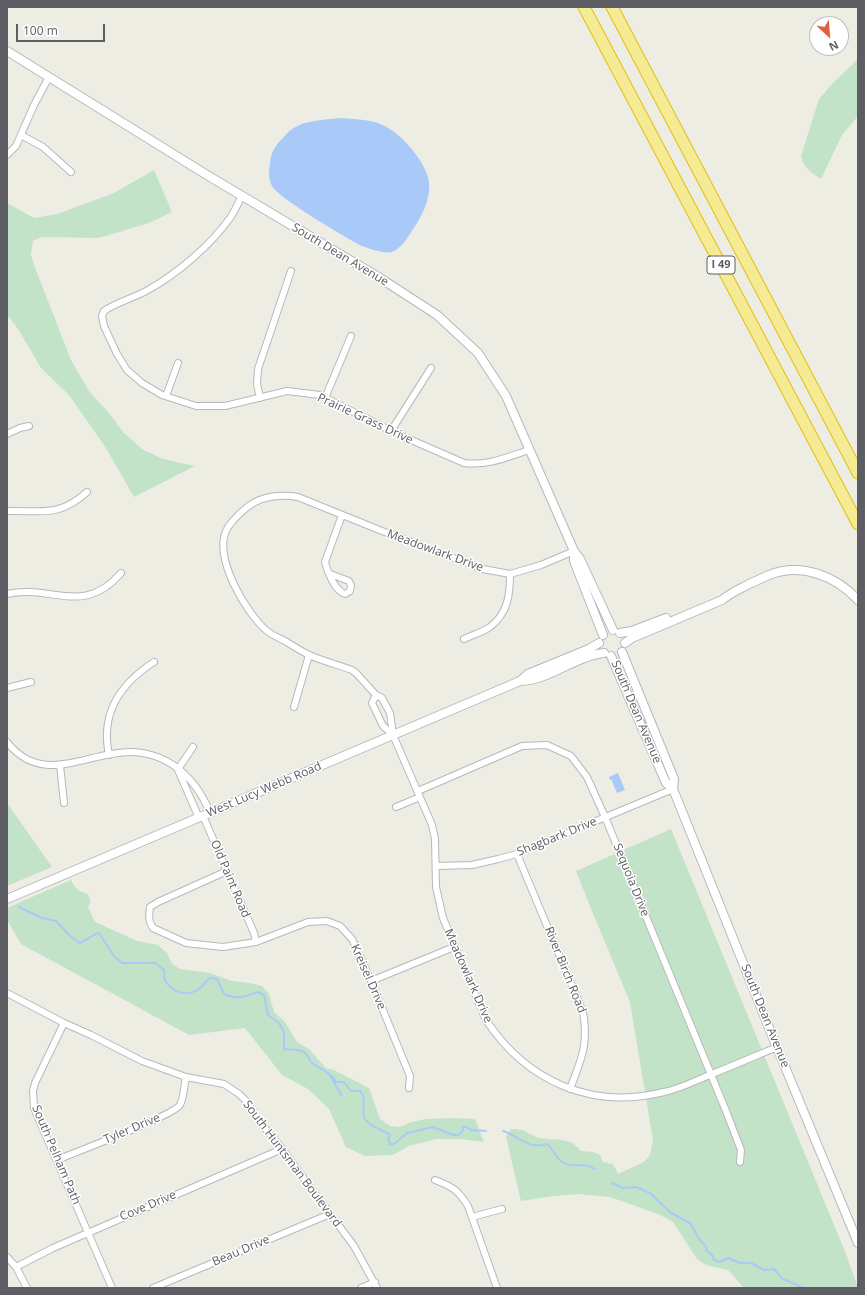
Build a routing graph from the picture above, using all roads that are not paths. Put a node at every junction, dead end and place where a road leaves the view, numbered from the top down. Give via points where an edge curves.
1 (584, 7) edge
2 (612, 7) edge
3 (7, 51) edge
4 (49, 77) junction
5 (21, 135) junction
6 (7, 155) edge
7 (72, 172) dead end
8 (242, 196) junction
9 (291, 271) dead end
10 (350, 336) dead end
11 (178, 363) dead end
12 (431, 368) dead end
13 (166, 396) junction
14 (260, 398) junction
15 (325, 398) junction
16 (29, 426) dead end
17 (391, 432) junction
18 (7, 434) edge
19 (530, 450) junction
20 (858, 473) edge
21 (87, 492) dead end
22 (7, 511) edge
23 (342, 515) junction
24 (858, 524) edge
25 (574, 551) junction
26 (121, 573) dead end
27 (330, 574) dead end
28 (510, 574) junction
29 (7, 594) edge
30 (728, 594) junction
31 (858, 600) edge
32 (617, 631) junction
33 (602, 634) junction
34 (464, 639) dead end
35 (600, 643) junction
36 (625, 643) junction
37 (622, 652) junction
38 (608, 654) junction
39 (309, 655) junction
40 (154, 662) dead end
41 (520, 681) junction
42 (31, 682) dead end
43 (7, 688) edge
44 (376, 695) junction
45 (294, 707) dead end
46 (392, 735) junction
47 (7, 742) edge
48 (193, 747) dead end
49 (109, 755) junction
50 (60, 765) junction
51 (178, 769) junction
52 (673, 789) junction
53 (419, 794) junction
54 (64, 803) dead end
55 (396, 807) dead end
56 (204, 816) junction
57 (605, 817) junction
58 (517, 854) junction
59 (436, 866) junction
60 (227, 871) junction
61 (7, 899) edge
62 (256, 942) junction
63 (454, 947) junction
64 (371, 981) junction
65 (7, 993) edge
66 (64, 1023) junction
67 (777, 1047) junction
68 (711, 1074) junction
69 (186, 1077) junction
70 (409, 1088) dead end
71 (570, 1089) junction
72 (282, 1149) junction
73 (56, 1160) junction
74 (740, 1162) dead end
75 (435, 1180) dead end
76 (502, 1209) dead end
77 (330, 1214) junction
78 (472, 1218) junction
79 (89, 1232) junction
80 (858, 1243) edge
81 (7, 1257) edge
82 (16, 1267) junction
83 (376, 1285) edge
84 (27, 1288) edge
85 (112, 1288) edge
86 (153, 1288) edge
87 (361, 1288) edge
88 (497, 1288) edge

1 - 24 highway, I 49
2 - 20 highway, I 49
3 - 4 street, South Dean Avenue
4 - 5 street
4 - 8 street, South Dean Avenue
5 - 6 street via 16,146
5 - 7 street via 44,147
8 - 13 street, Prairie Grass Drive via 230,218 207,245 188,262 147,290 104,311 102,316 104,326 127,370 142,383
8 - 19 street, South Dean Avenue via 437,315 478,353 506,396
9 - 14 street via 258,369 257,384
10 - 15 street
11 - 13 street
12 - 17 street
13 - 14 street, Prairie Grass Drive via 196,406 225,406
14 - 15 street, Prairie Grass Drive via 287,391 320,395
15 - 17 street, Prairie Grass Drive
16 - 18 street
17 - 19 street, Prairie Grass Drive via 464,463 489,463
19 - 25 street, South Dean Avenue
21 - 22 street via 72,503 52,511
23 - 27 street via 325,562
23 - 28 street, Meadowlark Drive via 483,569
23 - 39 street, Meadowlark Drive via 298,497 272,496 259,500 239,514 226,531 224,538 226,567 254,617 267,631
25 - 28 street, Meadowlark Drive via 541,566
25 - 32 street, South Dean Avenue
25 - 33 street, South Dean Avenue via 574,561
26 - 29 street via 105,588 84,596 65,597 36,592
28 - 34 street via 508,603 501,615 489,627
30 - 31 street via 769,575 800,571 822,575 841,585
30 - 32 street via 632,631
30 - 36 street via 722,600
32 - 33 street
32 - 36 street via 624,637
33 - 35 street
35 - 38 street via 600,647
35 - 41 street, West Lucy Webb Road via 528,674
36 - 37 street
37 - 38 street
37 - 52 street, South Dean Avenue via 674,779
38 - 41 street, West Lucy Webb Road via 592,655 531,681
38 - 52 street, South Dean Avenue via 666,783
39 - 44 street, Meadowlark Drive via 352,670
39 - 45 street
40 - 49 street via 134,677 114,704 106,736
41 - 46 street, West Lucy Webb Road
42 - 43 street
44 - 46 street, Meadowlark Drive via 382,698 390,713
44 - 46 street via 372,703 383,726
46 - 53 street, Meadowlark Drive
46 - 56 street, West Lucy Webb Road
47 - 50 street, Old Paint Road via 18,754 27,759 46,765
48 - 51 street
49 - 50 street, Old Paint Road
49 - 51 street, Old Paint Road via 146,753
50 - 54 street
51 - 56 street, Old Paint Road
51 - 56 street, Old Paint Road via 195,786 207,806
52 - 57 street, Shagbark Drive
52 - 67 street, South Dean Avenue
53 - 55 street, Sequoia Drive
53 - 57 street, Sequoia Drive via 522,746 547,745 571,756 587,776
53 - 59 street, Meadowlark Drive via 432,825
56 - 60 street, Old Paint Road
56 - 61 street, West Lucy Webb Road
57 - 58 street, Shagbark Drive
57 - 68 street, Sequoia Drive
58 - 59 street, Shagbark Drive via 472,864
58 - 71 street, River Birch Road via 583,1012 585,1043 581,1062
59 - 63 street, Meadowlark Drive via 439,903
60 - 62 street, Old Paint Road
60 - 62 street, Kreisel Drive via 150,907 150,923 154,928 186,943 223,947
62 - 64 street, Kreisel Drive via 308,922 327,921 340,926 352,939
63 - 64 street
63 - 71 street, Meadowlark Drive via 486,1020 496,1034 535,1072
64 - 70 street, Kreisel Drive via 410,1076
65 - 66 street, South Huntsman Boulevard
66 - 69 street, South Huntsman Boulevard via 142,1061
66 - 73 street, South Pelham Path via 38,1075 33,1091 36,1111
67 - 68 street, Meadowlark Drive
67 - 80 street, South Dean Avenue
68 - 71 street, Meadowlark Drive via 665,1092 640,1097 602,1097
68 - 74 street, Sequoia Drive via 741,1150
69 - 72 street, South Huntsman Boulevard via 224,1084 232,1088 246,1101
69 - 73 street, Tyler Drive via 180,1105 173,1111
72 - 77 street, South Huntsman Boulevard
72 - 79 street, Cove Drive
73 - 79 street, South Pelham Path
75 - 78 street via 461,1194
76 - 78 street
77 - 83 street, South Huntsman Boulevard via 354,1246
77 - 86 street, Beau Drive
78 - 88 street
79 - 82 street, Cove Drive
79 - 85 street, South Pelham Path
81 - 82 street
82 - 84 street
83 - 87 street

